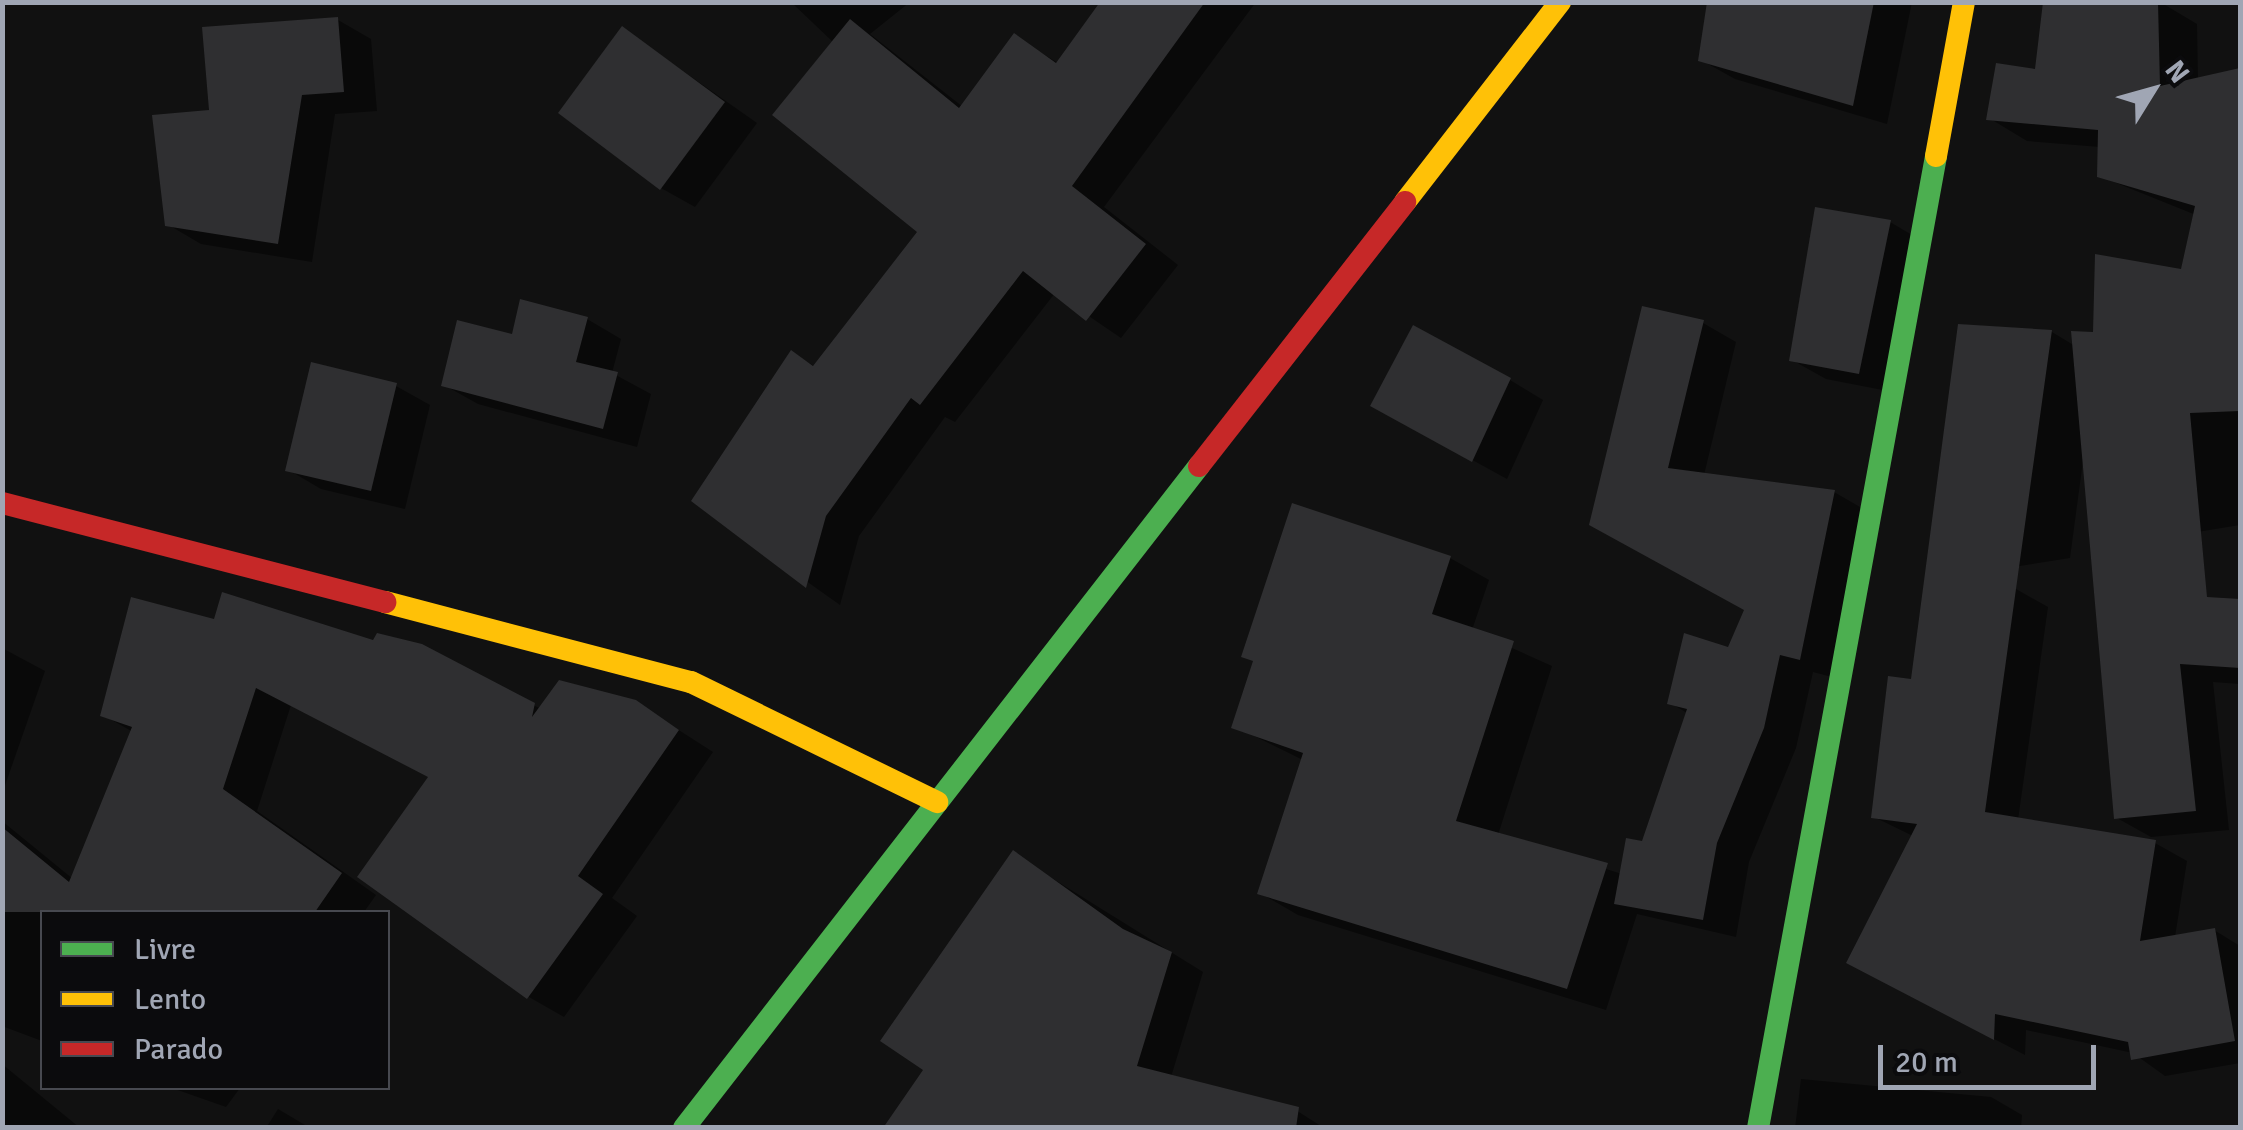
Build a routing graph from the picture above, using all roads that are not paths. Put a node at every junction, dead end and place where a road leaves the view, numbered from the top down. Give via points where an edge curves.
1 (1560, 2) edge
2 (1964, 2) edge
3 (2, 503) edge
4 (937, 802) junction
5 (684, 1128) edge
6 (1758, 1128) edge

1 - 4 street
2 - 6 street
3 - 4 street via 691,682
4 - 5 street

